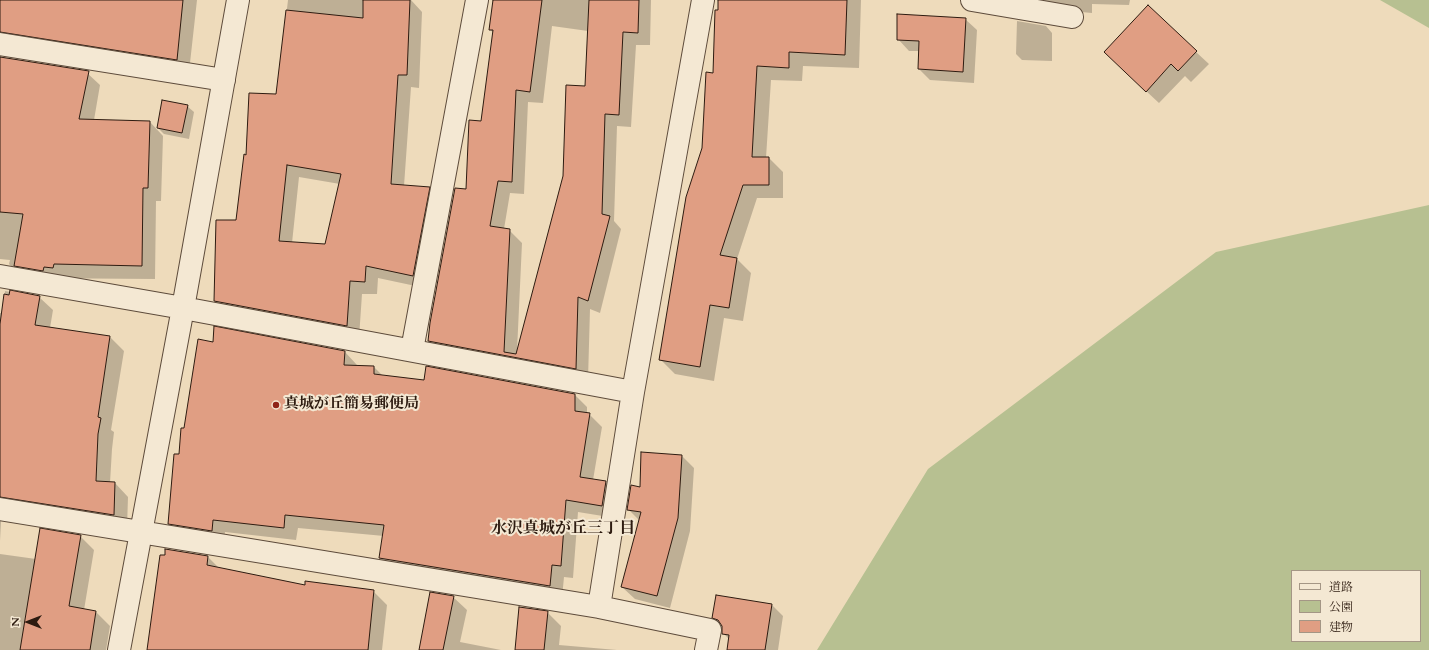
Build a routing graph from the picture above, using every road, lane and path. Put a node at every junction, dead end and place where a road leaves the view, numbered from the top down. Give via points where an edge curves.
1 (238, 0) edge
2 (477, 0) edge
3 (703, 0) edge
4 (972, 0) edge
5 (1072, 17) dead end
6 (0, 44) edge
7 (224, 80) junction
8 (0, 276) edge
9 (183, 308) junction
10 (412, 350) junction
11 (633, 392) junction
12 (0, 509) edge
13 (141, 533) junction
14 (599, 607) junction
15 (119, 650) edge
16 (706, 650) edge

1 - 7 street
2 - 10 street
3 - 11 street
4 - 5 street
6 - 7 street
7 - 9 street
8 - 9 street
9 - 10 street
9 - 13 street
10 - 11 street
11 - 14 street
12 - 13 street
13 - 14 street
13 - 15 street
14 - 16 street via 710,630

